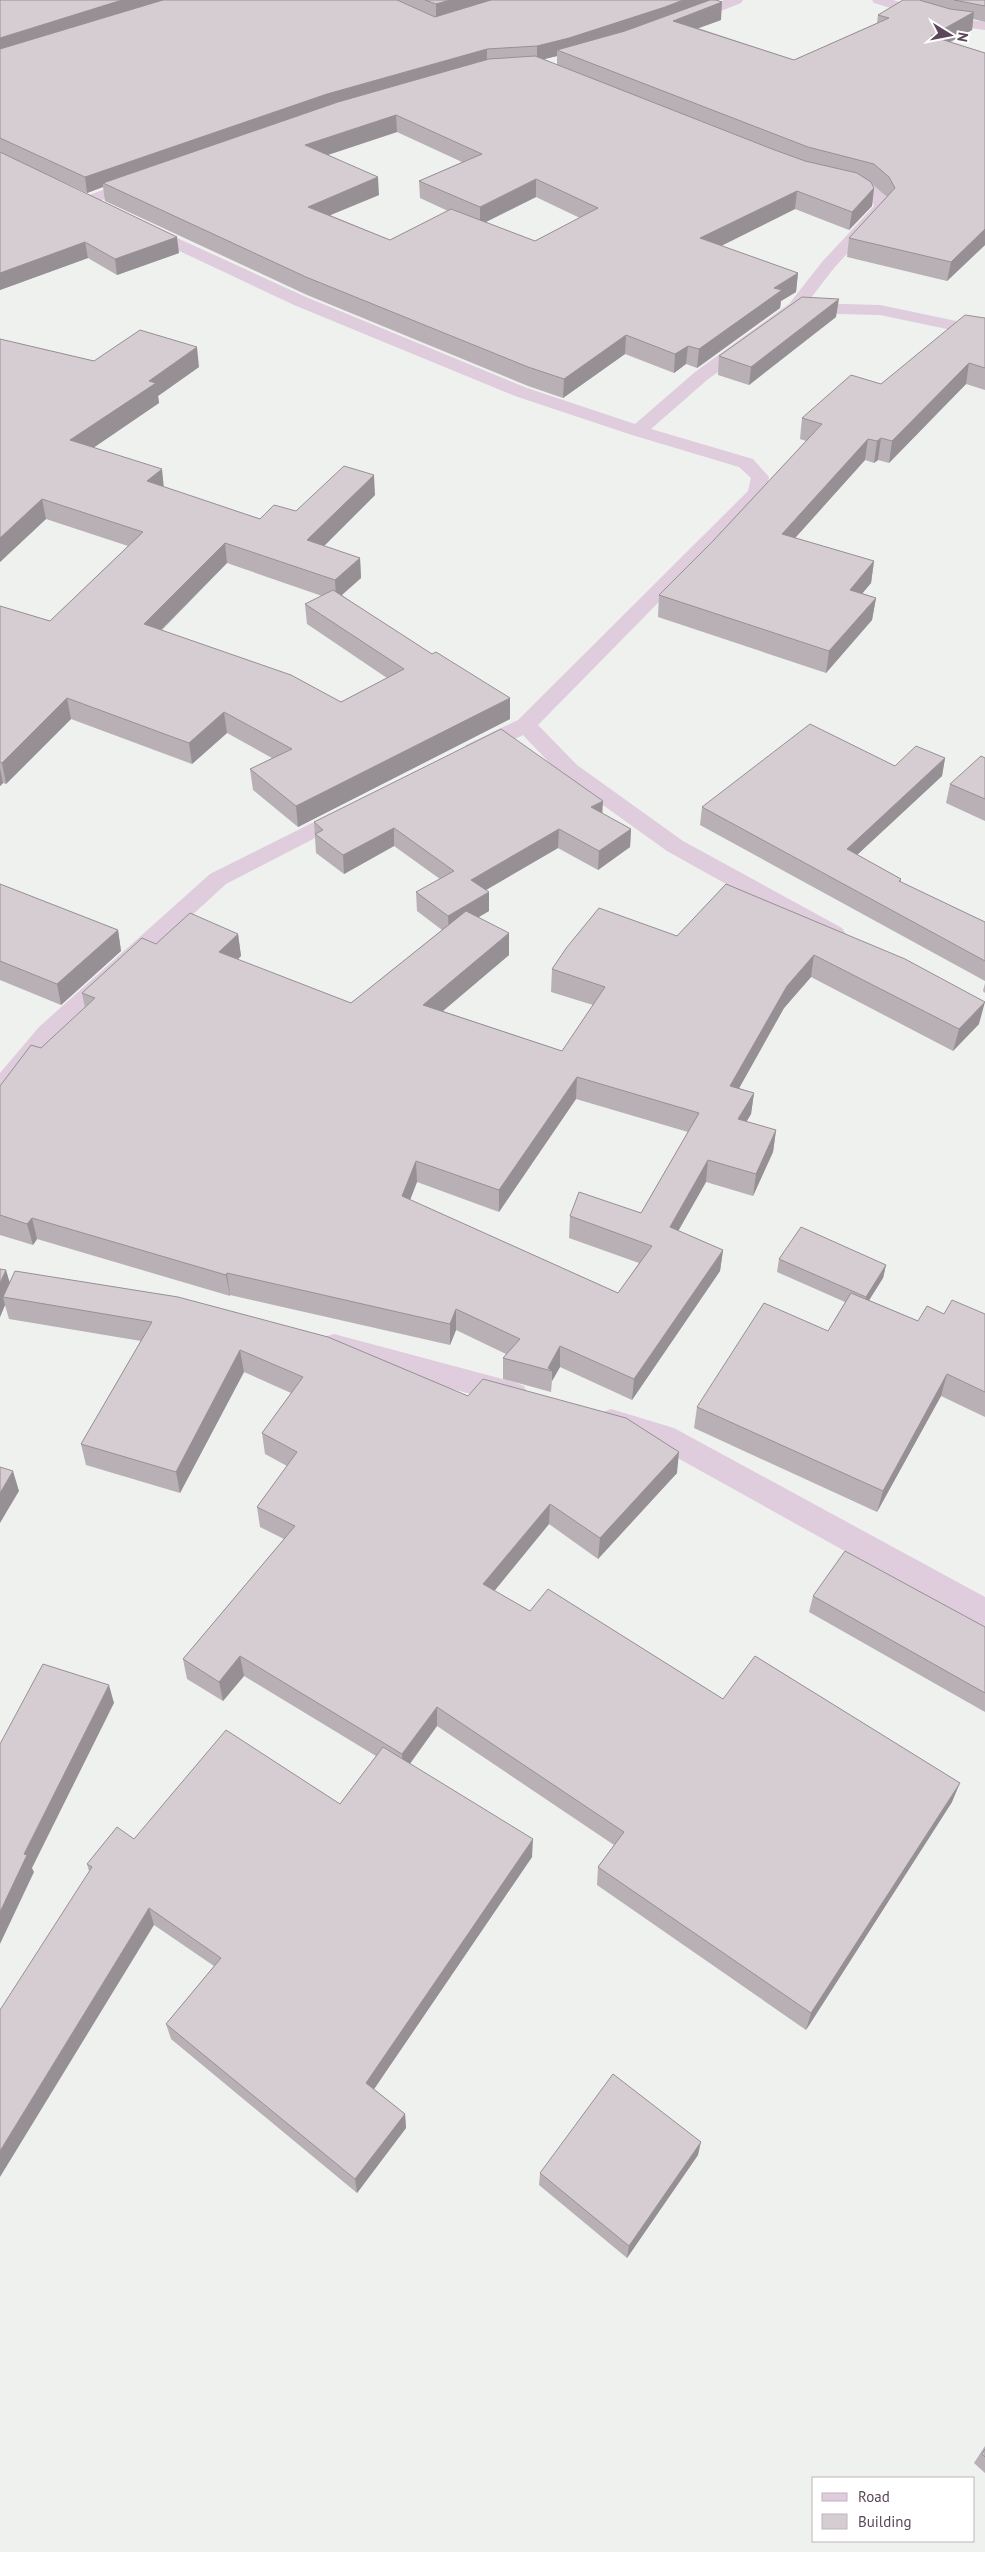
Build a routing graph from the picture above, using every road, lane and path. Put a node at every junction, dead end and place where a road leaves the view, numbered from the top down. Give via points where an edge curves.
1 (736, 0) edge
2 (879, 0) edge
3 (678, 23) edge
4 (985, 26) edge
5 (822, 177) edge
6 (150, 178) edge
7 (112, 214) edge
8 (130, 222) edge
9 (795, 308) junction
10 (985, 332) edge
11 (638, 431) junction
12 (526, 725) junction
13 (454, 760) edge
14 (365, 803) edge
15 (850, 943) edge
16 (0, 1090) edge
17 (308, 1339) edge
18 (535, 1400) edge
19 (581, 1413) edge
20 (985, 1613) edge

1 - 3 street
2 - 4 street via 948,21
5 - 9 street via 876,193 882,207 828,265
6 - 7 street via 77,197
8 - 11 street via 300,301 401,343 521,392
9 - 10 street via 880,310
9 - 11 street via 701,376
11 - 12 street via 746,463 760,477 757,493
12 - 13 street
12 - 15 street via 569,770 675,846
14 - 16 street via 218,879 48,1033
17 - 18 street
19 - 20 street via 664,1436

